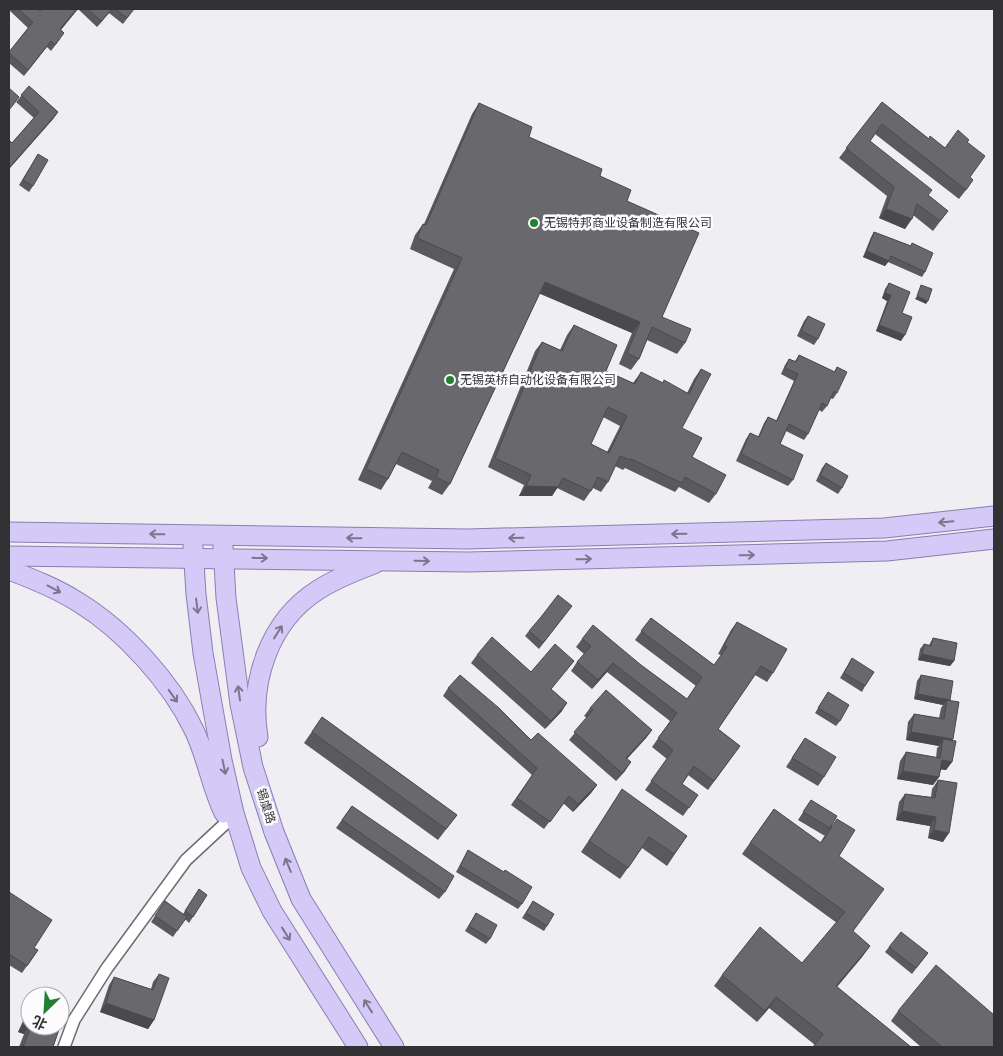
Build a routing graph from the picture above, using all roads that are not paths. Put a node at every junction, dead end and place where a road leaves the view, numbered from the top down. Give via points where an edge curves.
1 (994, 516) edge
2 (9, 532) edge
3 (194, 535) junction
4 (223, 536) junction
5 (994, 539) edge
6 (9, 556) edge
7 (193, 558) junction
8 (223, 558) junction
9 (381, 560) junction
10 (9, 570) edge
11 (228, 821) junction
12 (274, 832) junction
13 (251, 868) junction
14 (64, 1047) edge
15 (358, 1047) edge
16 (394, 1047) edge

1 -> 4 main road via 874,529 467,539
3 -> 2 main road
3 - 4 main road
3 - 7 main road
4 - 8 main road, 锡虞路
9 -> 5 main road via 468,562 887,551
6 - 7 main road
7 - 8 main road
7 -> 13 main road via 203,653 222,760
8 -> 9 main road
12 -> 8 main road, 锡虞路 via 253,767 240,704
12 -> 9 main road via 272,798 256,722 257,686 263,662 280,629 300,604 334,581
10 -> 11 main road via 78,602 134,647 162,680 194,730
11 - 13 main road
11 - 14 street via 186,860 107,968 74,1020
16 -> 12 main road, 锡虞路 via 301,899
13 -> 15 main road via 272,911

